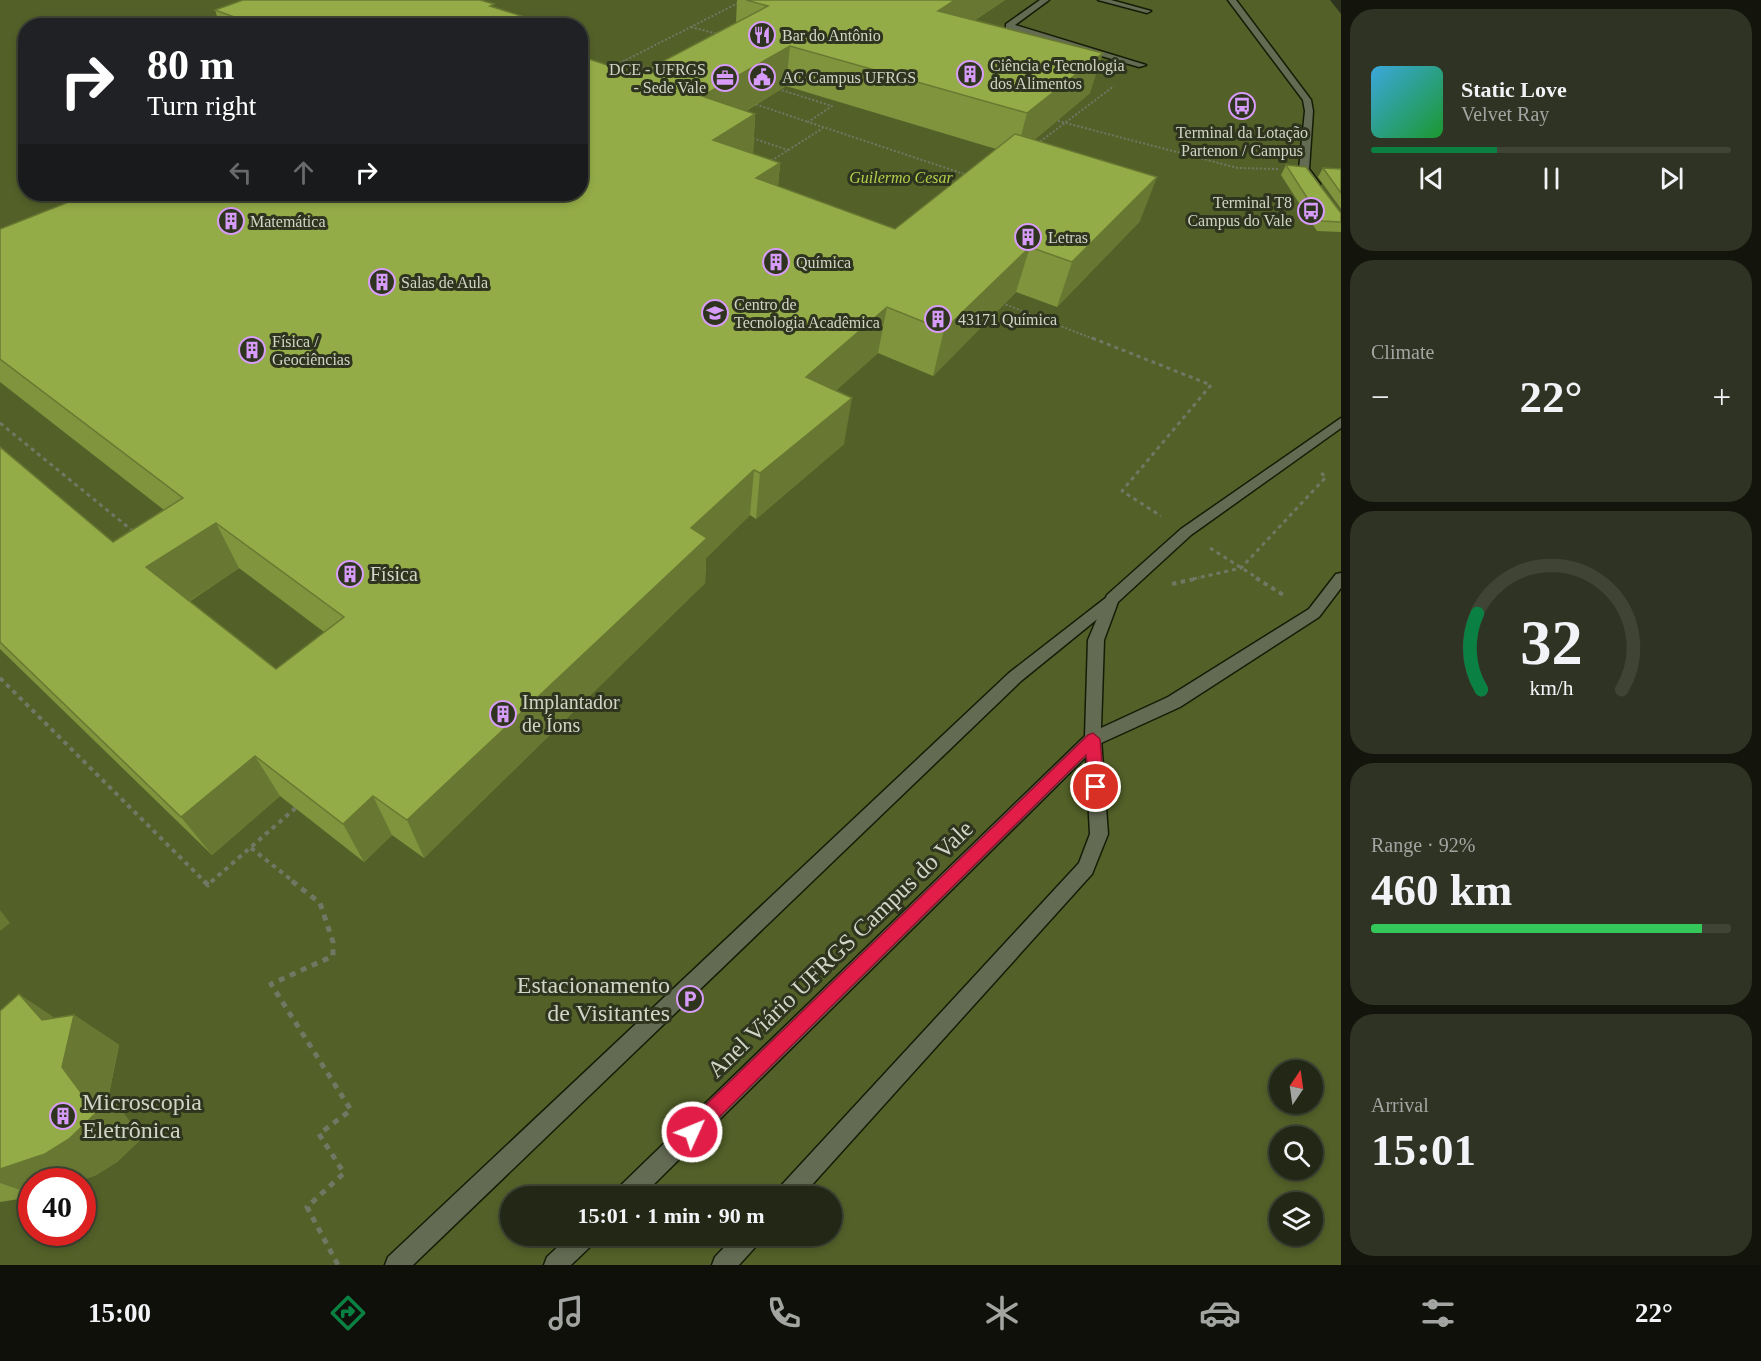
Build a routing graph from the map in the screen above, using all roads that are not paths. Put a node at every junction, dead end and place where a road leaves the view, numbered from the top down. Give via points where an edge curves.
1 (1045, 0) edge
2 (1102, 0) edge
3 (1232, 0) edge
4 (1147, 11) dead end
5 (1142, 64) dead end
6 (1323, 195) edge
7 (1339, 425) edge
8 (1341, 578) edge
9 (1112, 599) junction
10 (1093, 739) junction
11 (636, 1186) edge
12 (796, 1186) edge
13 (575, 1246) edge
14 (741, 1246) edge
15 (396, 1265) edge
16 (555, 1265) edge
17 (723, 1265) edge

1 - 5 street via 1009,27
2 - 4 street
3 - 6 street via 1307,100 1304,169
7 - 9 street via 1298,450 1186,532
8 - 10 street, Anel Viário UFRGS Campus do Vale via 1314,613 1174,702
9 - 10 street via 1096,640
9 - 15 street via 1015,677
10 - 11 street, Anel Viário UFRGS Campus do Vale
10 - 12 street via 1099,834 1086,868
13 - 16 street
14 - 17 street

